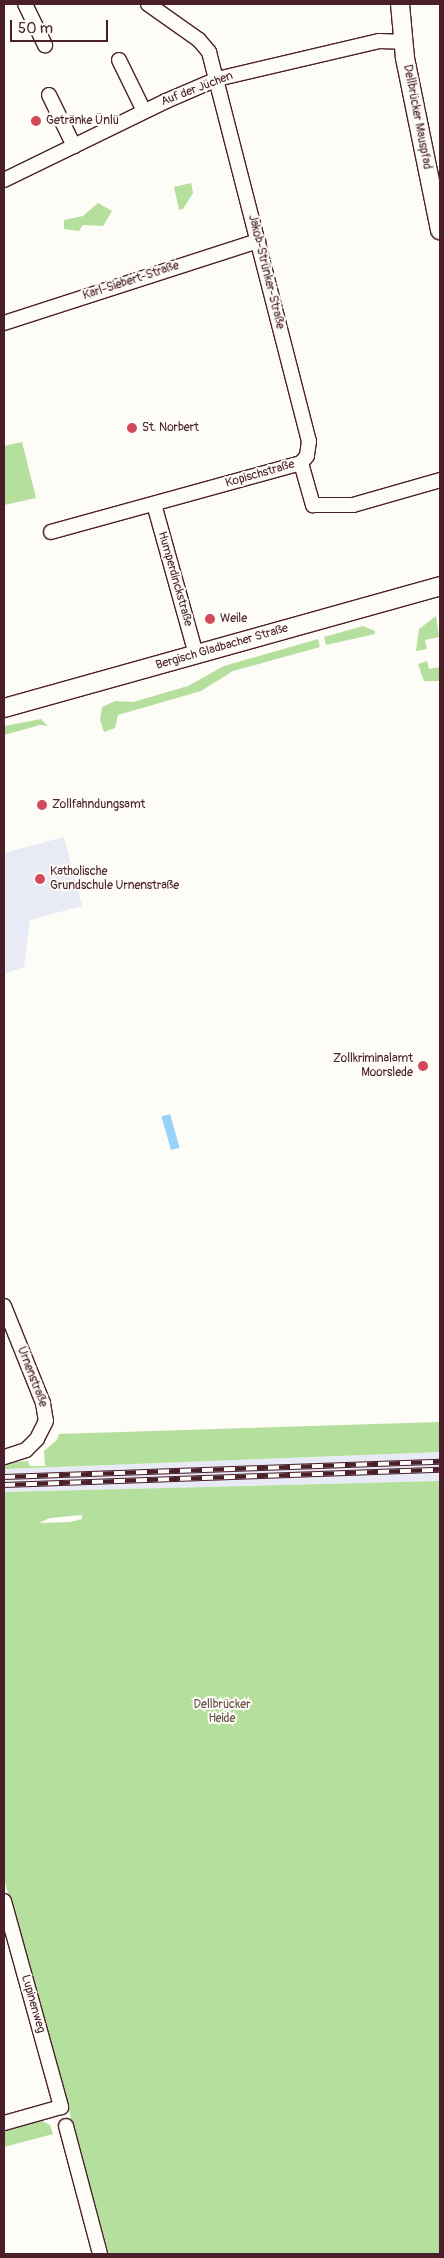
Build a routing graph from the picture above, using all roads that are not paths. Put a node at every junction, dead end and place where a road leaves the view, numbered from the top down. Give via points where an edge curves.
1 (25, 4) edge
2 (148, 4) edge
3 (400, 4) edge
4 (404, 42) junction
5 (45, 45) dead end
6 (119, 60) dead end
7 (217, 79) junction
8 (49, 95) dead end
9 (144, 111) junction
10 (74, 146) junction
11 (4, 179) edge
12 (436, 192) edge
13 (439, 222) edge
14 (258, 241) junction
15 (4, 322) edge
16 (301, 463) junction
17 (440, 480) edge
18 (154, 504) junction
19 (51, 532) dead end
20 (440, 586) edge
21 (196, 654) junction
22 (4, 708) edge
23 (4, 1306) edge
24 (4, 1457) edge
25 (4, 1901) edge
26 (4, 2124) edge
27 (66, 2126) dead end
28 (100, 2254) edge

1 - 5 street
2 - 7 street, Jakob-Strünker-Straße via 205,46
3 - 4 main road, Dellbrücker Mauspfad
4 - 7 street, Auf der Jüchen via 378,41
4 - 12 main road, Dellbrücker Mauspfad
6 - 9 street
7 - 9 street, Auf der Jüchen
7 - 14 street, Jakob-Strünker-Straße
8 - 10 street
9 - 10 street, Auf der Jüchen
10 - 11 street, Auf der Jüchen
12 - 13 main road, Dellbrücker Mauspfad
14 - 15 street, Karl-Siebert-Straße
14 - 16 street, Jakob-Strünker-Straße via 309,440 307,456
16 - 17 street, Kopischstraße via 313,505 353,505
16 - 18 street, Kopischstraße
18 - 19 street, Kopischstraße
18 - 21 street, Humperdinckstraße
20 - 21 main road, Bergisch Gladbacher Straße
21 - 22 main road, Bergisch Gladbacher Straße
23 - 24 street, Urnenstraße via 43,1403 46,1421 37,1439 26,1450
25 - 26 street, Lupinenweg via 61,2107
27 - 28 street

